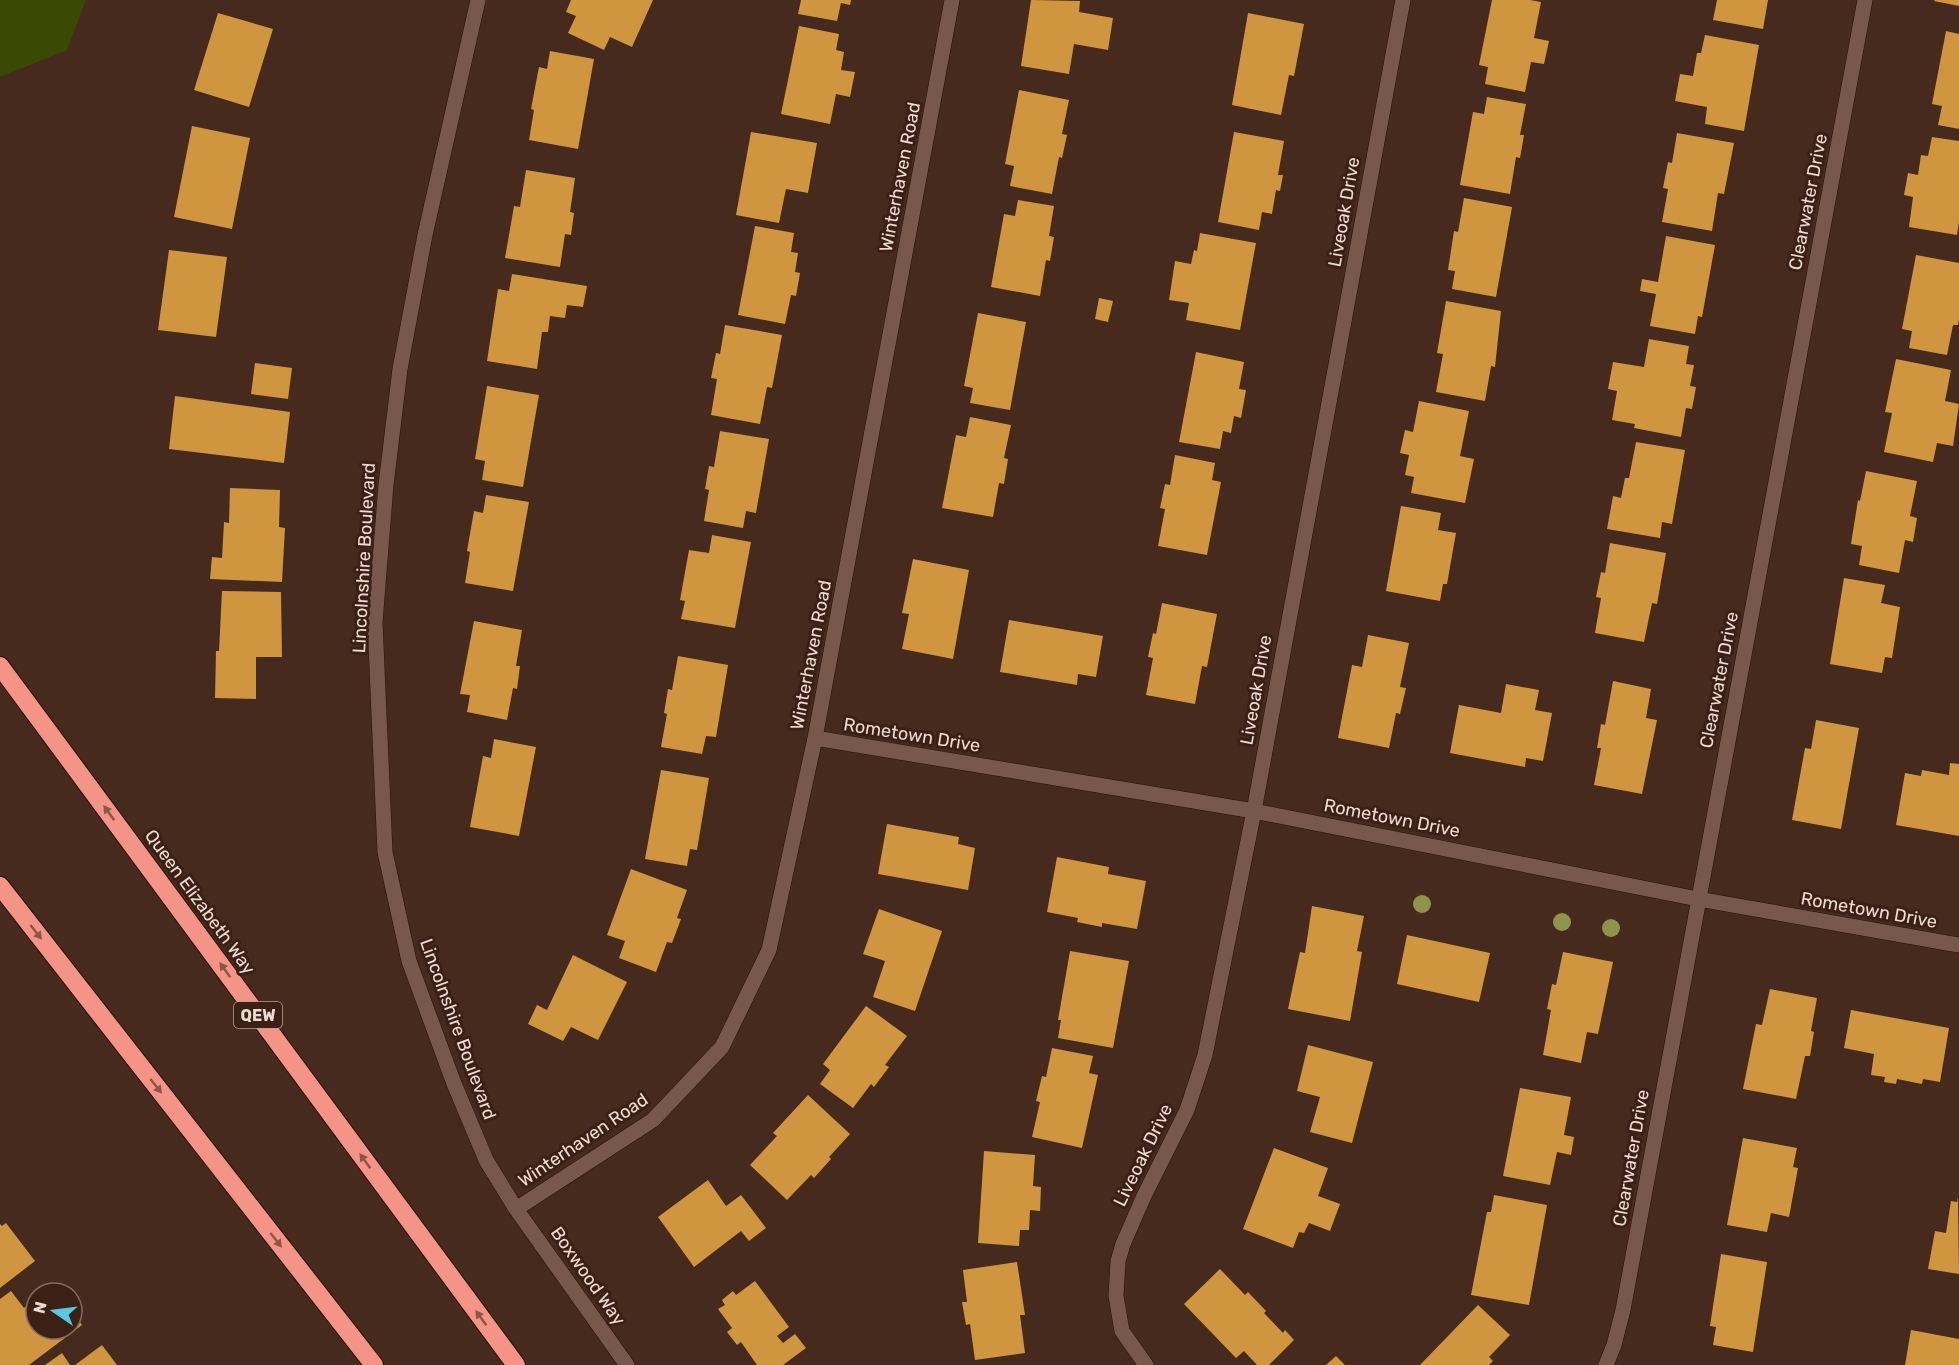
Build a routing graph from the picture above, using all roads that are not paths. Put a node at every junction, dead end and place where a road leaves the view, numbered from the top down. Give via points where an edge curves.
1 (478, 0) edge
2 (952, 0) edge
3 (1403, 0) edge
4 (1865, 0) edge
5 (0, 666) edge
6 (815, 738) junction
7 (1254, 811) junction
8 (0, 886) edge
9 (1698, 899) junction
10 (1959, 945) edge
11 (516, 1209) junction
12 (374, 1365) edge
13 (516, 1365) edge
14 (627, 1365) edge
15 (1146, 1365) edge
16 (1606, 1365) edge

1 - 11 street, Lincolnshire Boulevard via 400,369 375,622 384,852 409,961 486,1160
2 - 6 street, Winterhaven Road
3 - 7 street, Liveoak Drive
4 - 9 street, Clearwater Drive
13 -> 5 highway, Queen Elizabeth Way / QEW
6 - 7 street, Rometown Drive
6 - 11 street, Winterhaven Road via 769,950 722,1047 653,1120
7 - 9 street, Rometown Drive
7 - 15 street, Liveoak Drive via 1198,1080 1118,1261 1116,1296 1122,1331
8 -> 12 highway
9 - 10 street, Rometown Drive
9 - 16 street, Clearwater Drive via 1623,1310
11 - 14 street, Boxwood Way

